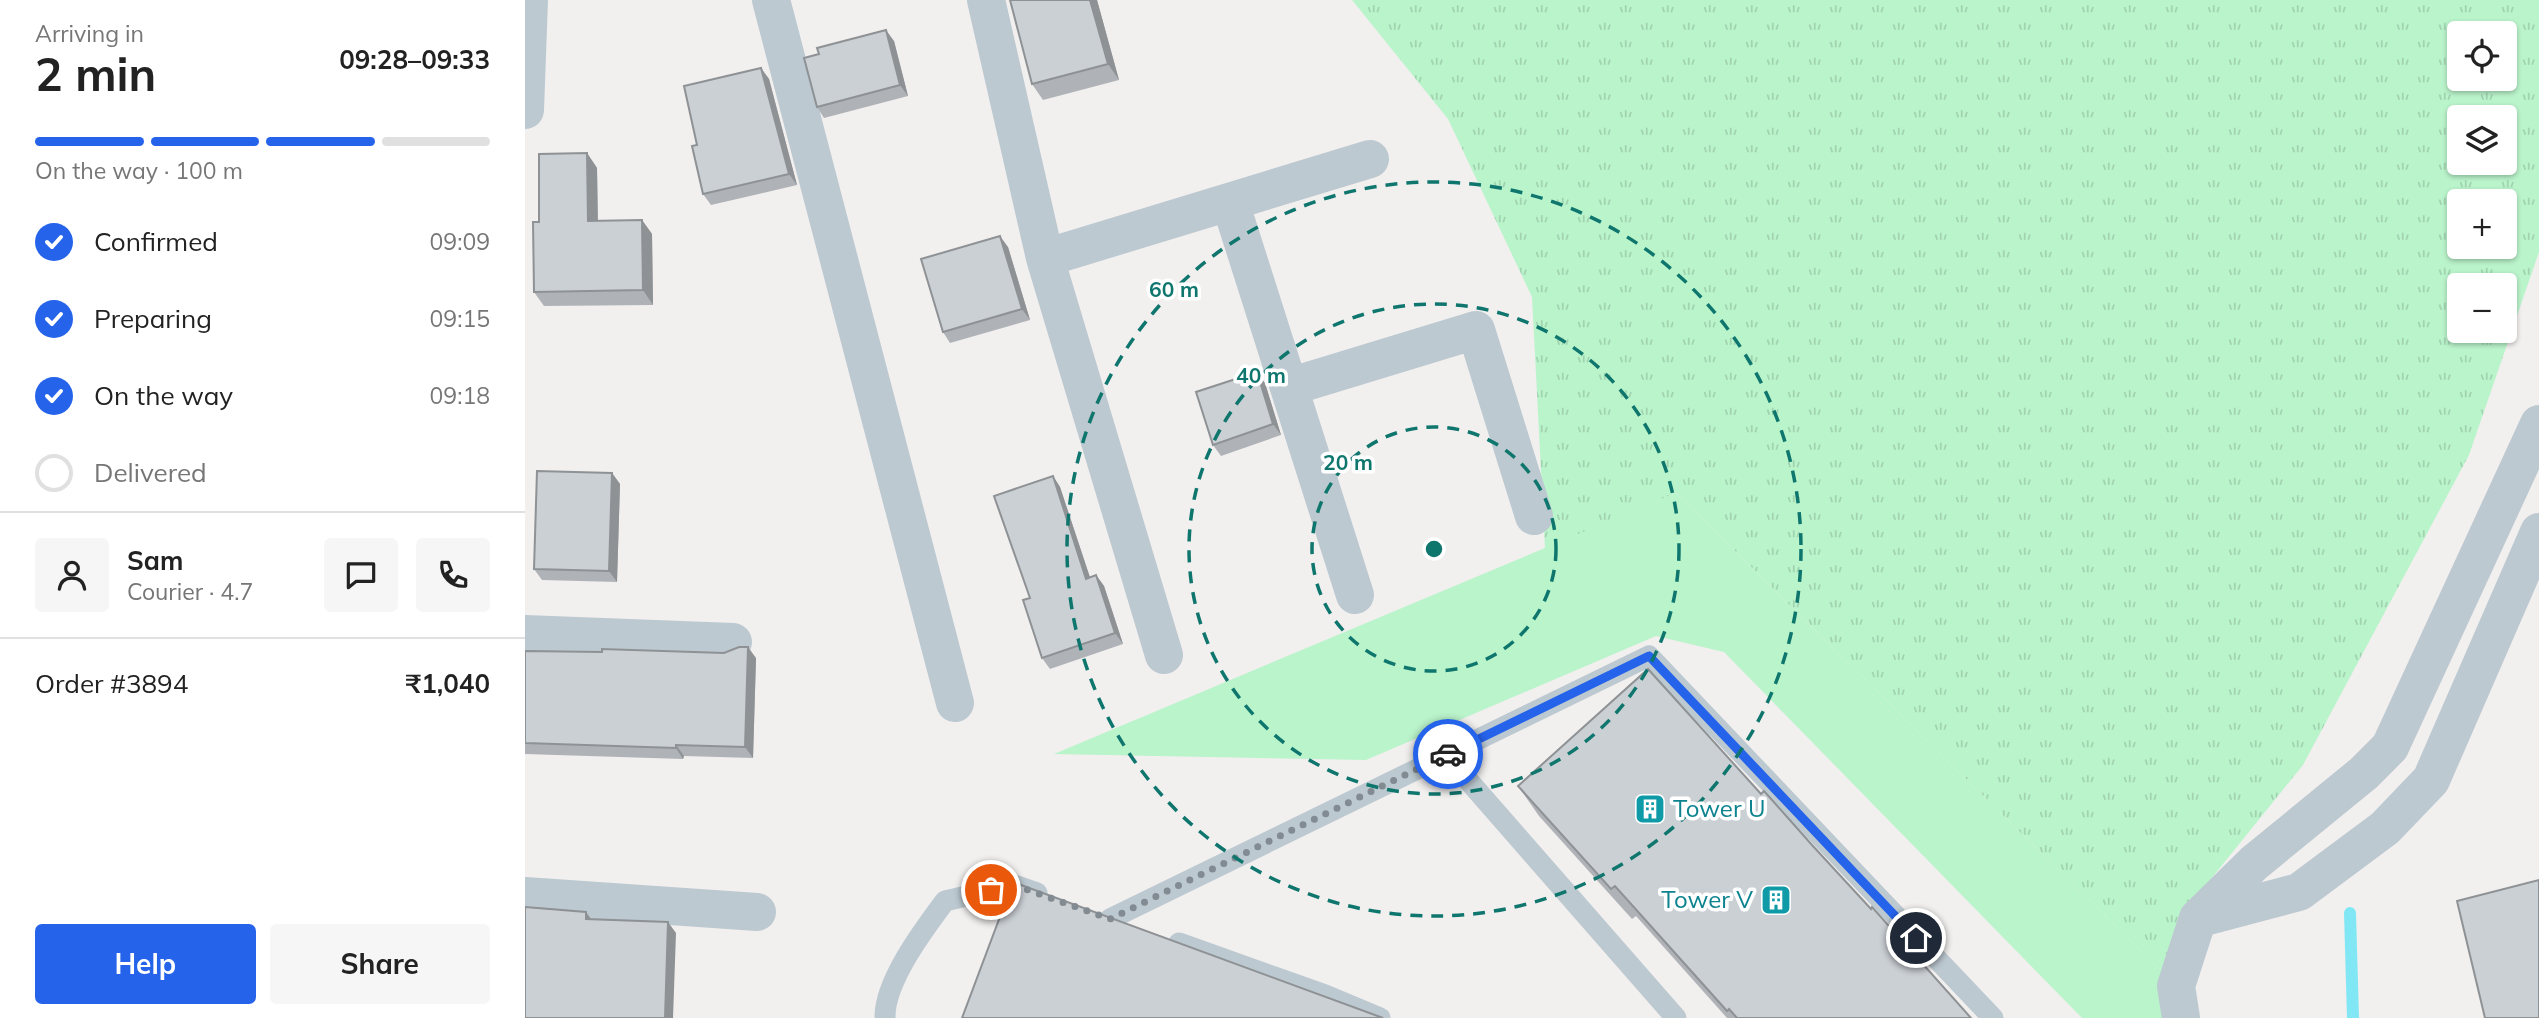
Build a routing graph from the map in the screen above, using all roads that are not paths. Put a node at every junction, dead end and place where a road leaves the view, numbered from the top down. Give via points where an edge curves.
1 (529, 0) edge
2 (771, 0) edge
3 (986, 0) edge
4 (525, 110) edge
5 (1370, 159) dead end
6 (1230, 202) junction
7 (1045, 258) junction
8 (1289, 387) junction
9 (2539, 424) edge
10 (1534, 516) dead end
11 (2539, 532) edge
12 (1355, 595) dead end
13 (525, 634) edge
14 (733, 642) dead end
15 (1164, 655) dead end
16 (955, 703) dead end
17 (1446, 755) junction
18 (525, 896) edge
19 (1050, 898) edge
20 (1086, 911) edge
21 (757, 912) dead end
22 (2199, 918) junction
23 (1110, 919) junction
24 (1136, 928) edge
25 (1161, 937) edge
26 (885, 1018) edge
27 (1380, 1018) edge
28 (1676, 1018) edge
29 (1993, 1018) edge
30 (2181, 1018) edge

1 - 4 street
2 - 16 street
3 - 7 street
5 - 6 street
6 - 7 street
6 - 8 street
7 - 15 street
8 - 10 street via 1476,330
8 - 12 street
9 - 22 street via 2390,747 2254,863
11 - 22 street via 2431,780 2385,828 2299,892
13 - 14 street
17 - 23 lane
17 - 28 lane
17 - 29 lane via 1649,656
18 - 21 street
19 - 26 lane via 1014,885 944,901 908,951 885,1007
20 - 23 lane
22 - 30 street via 2176,986
23 - 24 lane
25 - 27 lane

